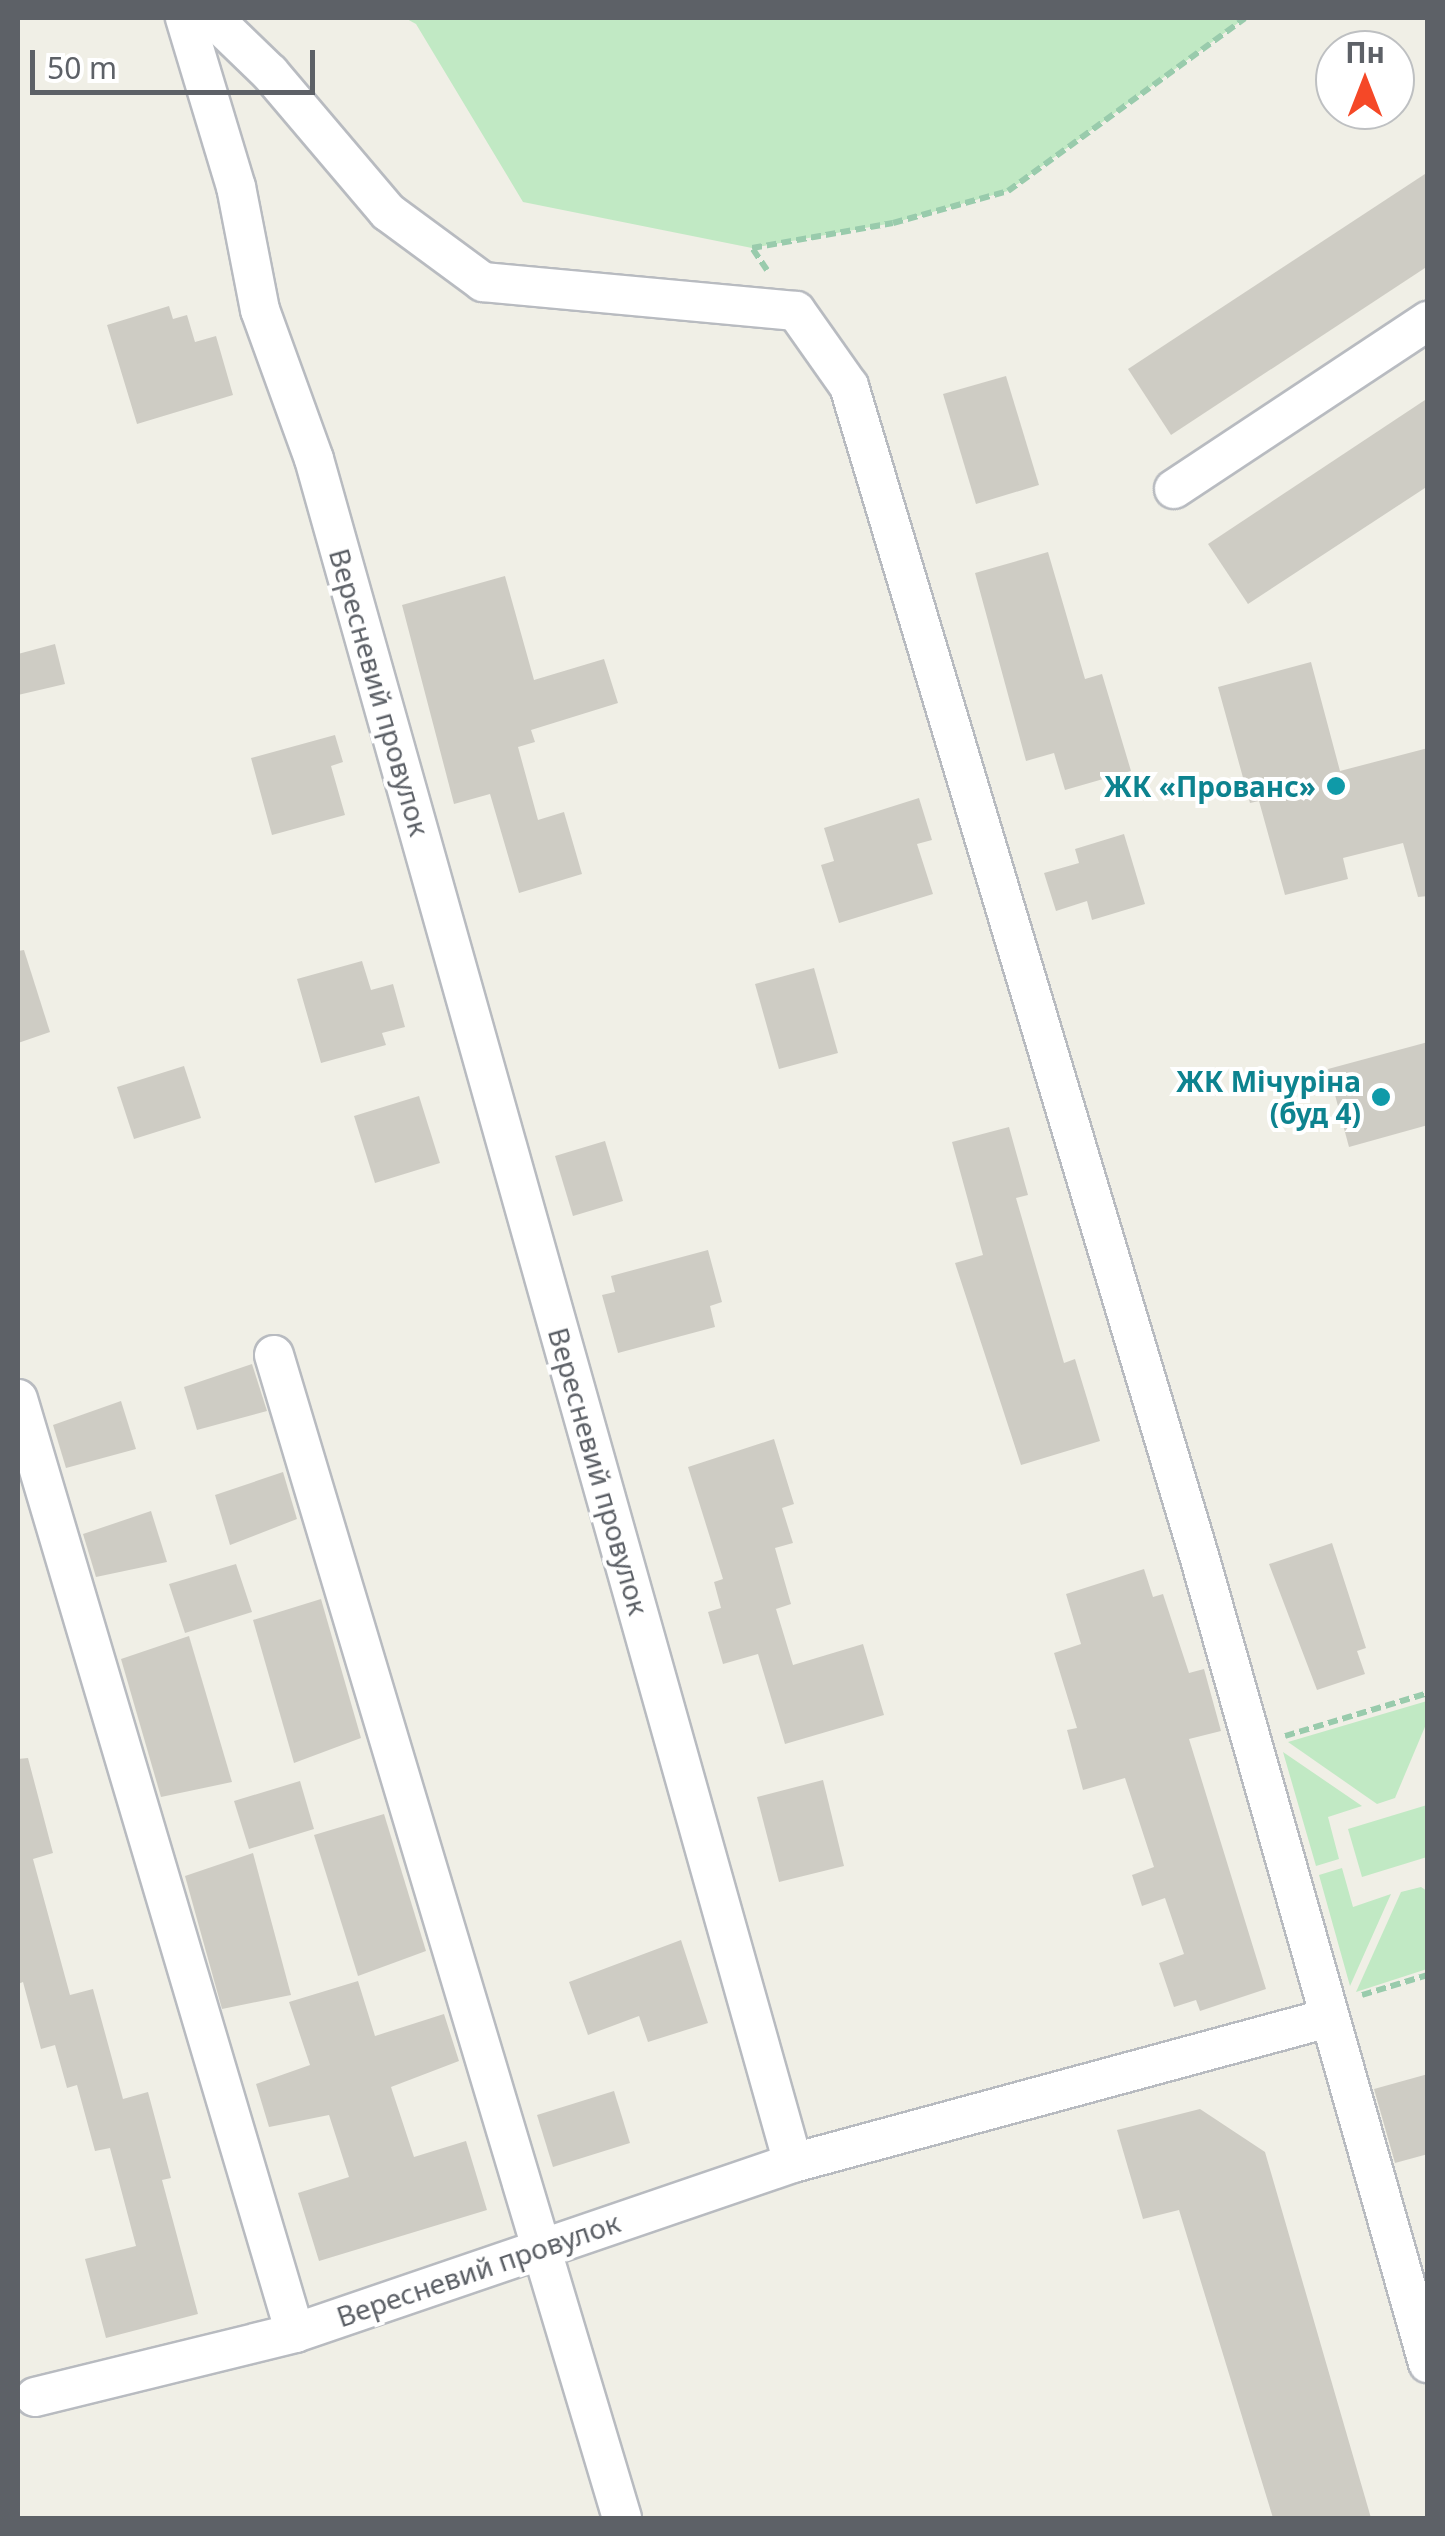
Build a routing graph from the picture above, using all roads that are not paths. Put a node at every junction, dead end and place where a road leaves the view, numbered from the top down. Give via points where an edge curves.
1 (185, 18) edge
2 (213, 18) edge
3 (1428, 321) edge
4 (1174, 489) dead end
5 (274, 1355) dead end
6 (18, 1399) edge
7 (1326, 2013) junction
8 (793, 2163) junction
9 (540, 2246) junction
10 (295, 2333) junction
11 (1428, 2363) edge
12 (34, 2397) dead end
13 (622, 2518) edge

1 - 8 street, Вересневий провулок via 236,188 260,310 314,459
2 - 7 street via 270,73 388,212 483,282 796,311 850,386
3 - 4 street
5 - 9 street
6 - 10 street
7 - 8 street
7 - 11 street
8 - 9 street, Вересневий провулок
9 - 10 street, Вересневий провулок
9 - 13 street
10 - 12 street, Вересневий провулок

